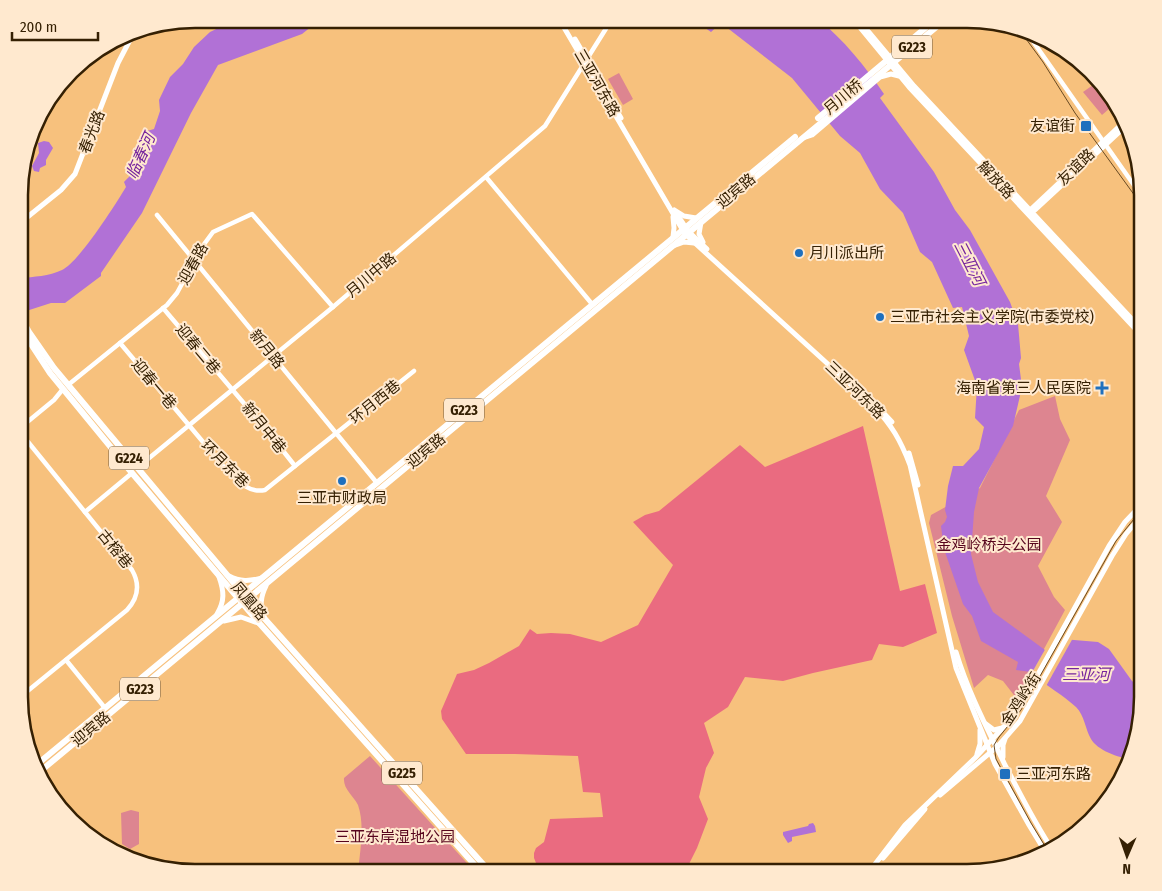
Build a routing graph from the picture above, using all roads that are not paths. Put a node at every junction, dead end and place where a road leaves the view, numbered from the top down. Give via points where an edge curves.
1 (565, 28) edge
2 (568, 28) edge
3 (606, 28) edge
4 (861, 28) edge
5 (865, 28) edge
6 (926, 28) edge
7 (934, 28) edge
8 (131, 40) edge
9 (1033, 41) edge
10 (126, 43) edge
11 (586, 61) junction
12 (890, 61) junction
13 (878, 74) junction
14 (900, 76) junction
15 (813, 127) junction
16 (1120, 127) edge
17 (1121, 130) edge
18 (1104, 143) junction
19 (486, 177) junction
20 (1134, 185) edge
21 (673, 210) junction
22 (28, 212) edge
23 (1030, 213) junction
24 (157, 216) dead end
25 (28, 217) edge
26 (699, 219) junction
27 (685, 231) junction
28 (673, 237) junction
29 (697, 244) junction
30 (670, 247) junction
31 (705, 247) junction
32 (195, 262) junction
33 (592, 304) junction
34 (333, 307) junction
35 (164, 308) junction
36 (1134, 322) edge
37 (1134, 327) edge
38 (28, 328) edge
39 (28, 340) edge
40 (120, 343) junction
41 (273, 357) junction
42 (414, 371) dead end
43 (65, 387) junction
44 (232, 390) junction
45 (28, 423) edge
46 (189, 426) junction
47 (336, 433) junction
48 (28, 440) edge
49 (295, 466) junction
50 (135, 470) junction
51 (377, 482) junction
52 (85, 512) junction
53 (1134, 512) edge
54 (1134, 526) edge
55 (222, 574) junction
56 (262, 578) junction
57 (267, 584) junction
58 (240, 596) junction
59 (246, 602) junction
60 (216, 615) junction
61 (262, 621) junction
62 (221, 622) junction
63 (66, 660) junction
64 (28, 691) edge
65 (105, 708) junction
66 (100, 718) junction
67 (980, 721) junction
68 (1004, 726) junction
69 (77, 731) junction
70 (82, 737) junction
71 (1005, 738) junction
72 (992, 740) junction
73 (987, 745) junction
74 (996, 747) junction
75 (990, 752) junction
76 (976, 760) junction
77 (1003, 760) junction
78 (41, 761) edge
79 (995, 764) junction
80 (44, 768) edge
81 (1048, 843) edge
82 (1041, 846) edge
83 (473, 863) edge
84 (482, 863) edge
85 (875, 864) edge
86 (879, 864) edge

1 - 11 main road, 三亚河东路
2 - 11 main road, 三亚河东路
3 - 11 street, 月川中路
4 - 12 main road, 解放路
5 - 12 main road, 解放路
6 - 12 highway, G223
7 - 12 highway, G223
8 - 25 main road, 春光路 via 118,64 75,174
9 - 18 street
10 - 22 main road, 春光路 via 73,171 59,188
11 - 19 street, 月川中路 via 545,126
11 - 21 main road, 三亚河东路
12 - 13 highway, G223
12 - 14 main road, 解放路
12 - 23 main road, 解放路
13 - 14 main road
13 - 15 highway, 月川桥 / G223
14 - 23 main road, 解放路
15 - 26 highway, 迎宾路 / G223
15 - 26 highway, 迎宾路 / G223
16 - 18 main road, 友谊路
17 - 18 main road, 友谊路
18 - 20 street
18 - 23 main road, 友谊路
19 - 33 street
19 - 34 street, 月川中路
21 - 26 main road
21 - 27 main road, 三亚河东路
21 - 28 main road
23 - 36 main road, 解放路
23 - 37 main road, 解放路
24 - 32 street, 新月路
26 - 27 highway, 迎宾路 / G223
26 - 31 main road via 699,234
27 - 28 highway, 迎宾路 / G223
27 - 29 main road, 三亚河东路
27 - 30 highway, 迎宾路 / G223
27 - 31 main road, 三亚河东路
28 - 33 highway, 迎宾路 / G223
29 - 30 main road via 684,242
29 - 67 main road, 三亚河东路 via 874,406 901,442 910,465 956,668
30 - 57 highway, 迎宾路 / G223
31 - 67 main road, 三亚河东路 via 887,415 904,439 913,464 955,649
32 - 34 street, 迎春路 via 213,232 252,214
32 - 35 street, 迎春路
32 - 41 street, 新月路
33 - 51 highway, 迎宾路 / G223
34 - 41 street, 月川中路
35 - 40 street, 迎春路
35 - 44 street, 迎春二巷
38 - 43 highway, 凤凰路 / G224
39 - 43 highway, 凤凰路 / G224
40 - 43 street, 迎春路
40 - 46 street, 迎春一巷
41 - 44 street, 月川中路
41 - 47 street, 新月路
42 - 47 street, 环月西巷
43 - 45 street, 迎春路
43 - 50 highway, 凤凰路 / G224
44 - 46 street, 月川中路
44 - 49 street, 新月中巷
46 - 49 street, 环月东巷 via 224,467 252,491 265,490
46 - 50 street, 月川中路
47 - 49 street, 环月东巷
47 - 51 street, 新月路
48 - 52 street, 古榕巷
50 - 52 street, 月川中路
50 - 55 highway, 凤凰路 / G224
51 - 56 highway, 迎宾路 / G223
52 - 63 street, 古榕巷 via 132,570 137,589 128,610
53 - 68 main road, 金鸡岭街 via 1108,546 1032,685
54 - 71 main road, 金鸡岭街 via 1115,551 1020,721
55 - 56 main road via 242,581
55 - 58 highway, 凤凰路 / G224
55 - 60 main road via 224,596
56 - 58 highway, 迎宾路 / G223
57 - 59 highway, 迎宾路 / G223
57 - 61 main road via 261,603
58 - 59 highway, 凤凰路 / G224
58 - 60 highway, 迎宾路 / G223
59 - 61 highway, 凤凰路 / G225
59 - 62 highway, 迎宾路 / G223
60 - 65 highway, 迎宾路 / G223
61 - 62 main road via 241,617
61 - 83 highway, 凤凰路 / G225
61 - 84 highway, 凤凰路 / G225
62 - 66 highway, 迎宾路 / G223
63 - 64 street, 古榕巷
63 - 65 street
65 - 66 highway, 迎宾路 / G223
66 - 69 highway, 迎宾路 / G223
66 - 70 highway, 迎宾路 / G223
67 - 68 main road via 991,729
67 - 72 main road, 三亚河东路
67 - 73 main road, 三亚河东路
67 - 76 main road
68 - 72 main road, 金鸡岭街
69 - 70 highway
69 - 78 highway, 迎宾路 / G223
70 - 80 highway, 迎宾路 / G223
71 - 74 main road, 金鸡岭街
71 - 77 main road
72 - 73 main road, 金鸡岭街
72 - 74 main road, 三亚河东路
73 - 75 main road, 三亚河东路
73 - 76 main road, 金鸡岭街
74 - 75 main road, 金鸡岭街
74 - 77 main road, 三亚河东路
75 - 76 main road, 金鸡岭街
75 - 79 main road, 三亚河东路
76 - 79 main road
76 - 85 main road, 金鸡岭街 via 905,825
76 - 86 main road, 金鸡岭街 via 927,807
77 - 81 main road, 三亚河东路
79 - 82 main road, 三亚河东路

